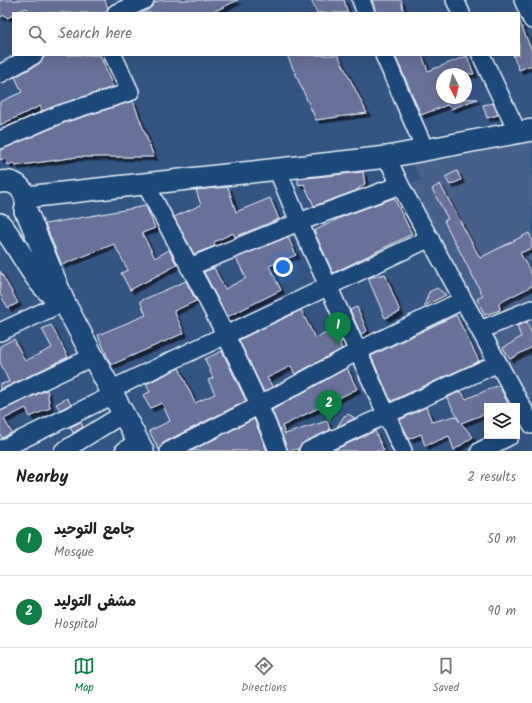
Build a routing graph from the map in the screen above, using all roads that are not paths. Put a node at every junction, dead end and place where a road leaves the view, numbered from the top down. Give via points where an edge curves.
1 (361, 0) edge
2 (455, 0) edge
3 (523, 0) edge
4 (141, 1) edge
5 (118, 12) edge
6 (366, 12) edge
7 (461, 12) edge
8 (532, 20) edge
9 (32, 56) edge
10 (113, 56) edge
11 (384, 56) edge
12 (482, 56) edge
13 (0, 74) edge
14 (525, 131) edge
15 (0, 140) edge
16 (425, 150) junction
17 (387, 157) junction
18 (276, 169) junction
19 (1, 179) edge
20 (145, 184) junction
21 (400, 185) junction
22 (26, 204) junction
23 (299, 222) junction
24 (0, 224) edge
25 (430, 238) junction
26 (189, 267) junction
27 (329, 286) junction
28 (463, 300) junction
29 (64, 302) junction
30 (532, 309) edge
31 (480, 330) junction
32 (0, 332) edge
33 (226, 336) junction
34 (358, 351) junction
35 (92, 356) junction
36 (498, 363) junction
37 (112, 392) junction
38 (0, 401) edge
39 (260, 405) junction
40 (123, 414) junction
41 (387, 415) junction
42 (532, 425) edge
43 (520, 431) edge
44 (504, 439) edge
45 (135, 448) edge
46 (0, 450) edge
47 (63, 451) edge
48 (169, 451) edge
49 (278, 451) edge
50 (308, 451) edge
51 (403, 451) edge
52 (480, 451) edge

1 - 6 street
2 - 7 street
3 - 8 street
4 - 5 street
9 - 13 street
10 - 15 street via 130,92 60,114
11 - 16 street
12 - 14 street
14 - 16 main road
16 - 17 main road
17 - 18 main road
17 - 21 street
18 - 20 main road
18 - 23 street
19 - 22 main road via 17,185
20 - 22 main road
20 - 26 street
21 - 23 street
21 - 25 street
22 - 24 main road via 15,222
22 - 29 main road
23 - 26 street
23 - 27 street
24 - 29 main road via 19,248 43,288
25 - 27 street
25 - 28 street
26 - 33 street
27 - 33 street
27 - 34 street
28 - 31 street
28 - 34 street
29 - 32 street
29 - 35 main road
30 - 31 street
31 - 36 street
33 - 37 street
33 - 39 street
34 - 39 street
34 - 41 street
35 - 37 main road
35 - 38 street
36 - 41 street
36 - 42 street
37 - 40 main road
37 - 46 street
39 - 48 street
39 - 49 street
40 - 45 main road
40 - 47 street
41 - 50 street
41 - 51 street
42 - 43 street
44 - 52 street

